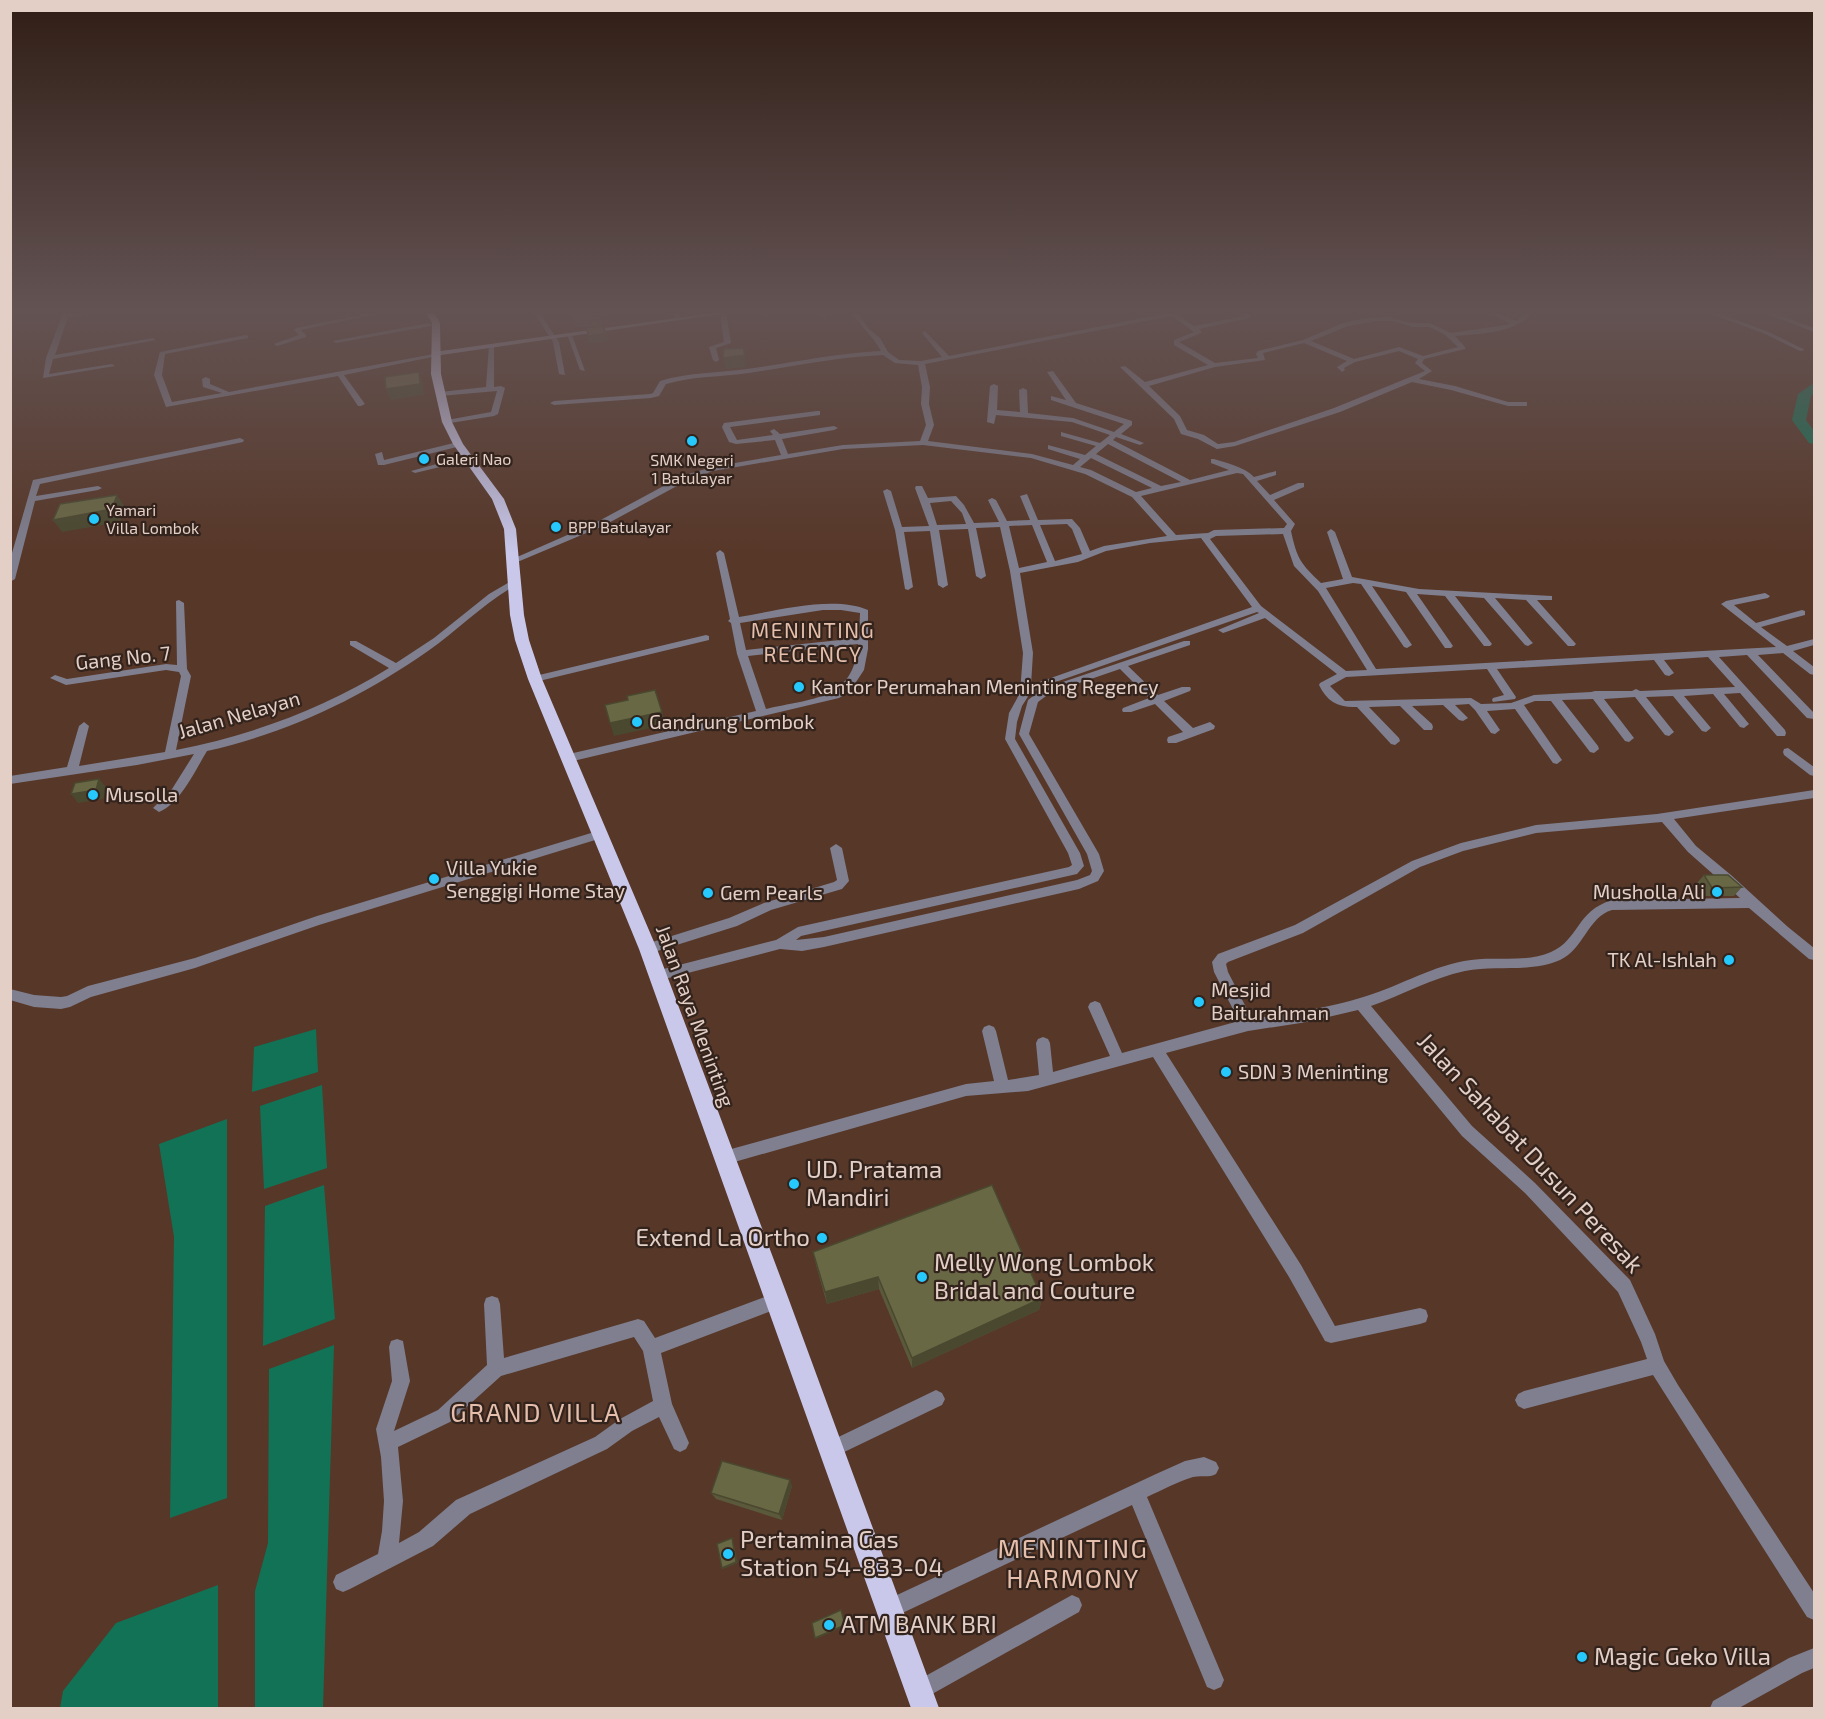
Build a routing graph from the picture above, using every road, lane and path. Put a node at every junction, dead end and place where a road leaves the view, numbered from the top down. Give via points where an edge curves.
1 (165, 393) edge
2 (226, 393) edge
3 (353, 393) edge
4 (446, 393) edge
5 (501, 393) edge
6 (656, 393) edge
7 (925, 393) edge
8 (994, 393) edge
9 (1023, 393) edge
10 (1066, 393) edge
11 (1152, 393) edge
12 (1378, 393) edge
13 (1469, 393) edge
14 (440, 394) joint
15 (554, 403) dead end
16 (361, 404) dead end
17 (1073, 404) junction
18 (1524, 404) dead end
19 (993, 412) junction
20 (817, 413) dead end
21 (1024, 415) junction
22 (1057, 418) junction
23 (767, 420) junction
24 (447, 422) junction
25 (991, 422) dead end
26 (834, 428) dead end
27 (1114, 433) junction
28 (1064, 434) dead end
29 (778, 437) junction
30 (240, 440) dead end
31 (923, 443) junction
32 (1102, 443) junction
33 (1140, 443) dead end
34 (1051, 447) dead end
35 (462, 451) junction
36 (379, 454) dead end
37 (785, 455) junction
38 (1087, 456) junction
39 (1214, 461) dead end
40 (1074, 468) junction
41 (415, 471) dead end
42 (1192, 471) dead end
43 (1237, 471) junction
44 (1273, 473) dead end
45 (1208, 477) junction
46 (1252, 480) junction
47 (1188, 482) junction
48 (1301, 486) dead end
49 (98, 488) dead end
50 (919, 488) dead end
51 (1160, 489) junction
52 (887, 491) dead end
53 (1135, 495) junction
54 (1024, 496) dead end
55 (32, 499) junction
56 (1268, 499) junction
57 (992, 500) dead end
58 (925, 501) junction
59 (1035, 522) junction
60 (1004, 524) junction
61 (971, 525) junction
62 (934, 528) junction
63 (899, 530) junction
64 (1287, 531) junction
65 (1331, 532) dead end
66 (1207, 535) junction
67 (1174, 538) junction
68 (720, 553) dead end
69 (1087, 556) junction
70 (512, 561) junction
71 (1052, 564) junction
72 (1015, 571) junction
73 (981, 576) dead end
74 (10, 579) edge
75 (1348, 580) junction
76 (513, 583) junction
77 (1365, 583) junction
78 (943, 585) dead end
79 (1319, 586) junction
80 (908, 587) dead end
81 (1410, 591) junction
82 (1448, 594) junction
83 (1487, 595) junction
84 (1765, 596) dead end
85 (1529, 597) junction
86 (1549, 598) dead end
87 (179, 603) dead end
88 (1262, 611) junction
89 (1802, 613) dead end
90 (733, 621) junction
91 (1754, 626) junction
92 (1189, 637) junction
93 (706, 638) dead end
94 (862, 641) junction
95 (1815, 642) edge
96 (353, 643) dead end
97 (1528, 643) dead end
98 (1487, 644) dead end
99 (1571, 644) dead end
100 (1407, 645) dead end
101 (1448, 646) dead end
102 (1785, 650) junction
103 (1750, 652) junction
104 (742, 654) junction
105 (1711, 654) junction
106 (1657, 658) junction
107 (1122, 666) junction
108 (1490, 666) junction
109 (395, 667) junction
110 (182, 669) junction
111 (1372, 670) junction
112 (1815, 672) edge
113 (1669, 673) dead end
114 (1082, 674) junction
115 (1344, 674) junction
116 (55, 678) dead end
117 (535, 680) junction
118 (1186, 688) dead end
119 (1715, 690) junction
120 (1743, 690) junction
121 (1025, 692) junction
122 (1636, 692) junction
123 (1675, 692) junction
124 (1595, 694) junction
125 (1554, 697) junction
126 (1157, 699) junction
127 (1445, 701) junction
128 (1402, 703) junction
129 (1480, 704) junction
130 (1361, 705) junction
131 (1518, 705) junction
132 (1127, 710) dead end
133 (762, 713) junction
134 (1811, 716) dead end
135 (1463, 718) dead end
136 (1744, 723) dead end
137 (84, 726) dead end
138 (1210, 726) dead end
139 (1428, 727) dead end
140 (1706, 728) dead end
141 (1495, 730) dead end
142 (1669, 732) dead end
143 (1191, 733) junction
144 (1781, 733) dead end
145 (1629, 738) dead end
146 (1172, 740) dead end
147 (1395, 741) dead end
148 (203, 748) junction
149 (1594, 749) dead end
150 (1788, 752) dead end
151 (171, 754) junction
152 (569, 759) junction
153 (1557, 760) dead end
154 (72, 770) junction
155 (1815, 772) edge
156 (1045, 776) junction
157 (1032, 779) junction
158 (10, 780) edge
159 (1815, 794) edge
160 (159, 808) dead end
161 (1659, 817) junction
162 (601, 834) junction
163 (836, 848) dead end
164 (954, 897) junction
165 (1752, 903) junction
166 (960, 911) junction
167 (810, 930) junction
168 (780, 944) junction
169 (813, 944) junction
170 (648, 949) junction
171 (1815, 955) edge
172 (657, 976) junction
173 (10, 994) edge
174 (1361, 1004) junction
175 (1095, 1007) dead end
176 (1248, 1025) junction
177 (989, 1030) dead end
178 (1043, 1043) dead end
179 (1157, 1051) junction
180 (1119, 1060) junction
181 (1047, 1080) junction
182 (1002, 1086) junction
183 (724, 1158) junction
184 (778, 1300) junction
185 (492, 1305) dead end
186 (1420, 1316) dead end
187 (397, 1347) dead end
188 (651, 1348) junction
189 (1657, 1365) junction
190 (496, 1370) junction
191 (936, 1399) dead end
192 (1524, 1400) dead end
193 (663, 1405) junction
194 (388, 1442) junction
195 (680, 1443) dead end
196 (832, 1449) junction
197 (1210, 1468) dead end
198 (1136, 1493) junction
199 (386, 1560) junction
200 (342, 1582) dead end
201 (1072, 1605) dead end
202 (889, 1609) junction
203 (1815, 1610) edge
204 (1815, 1658) edge
205 (1214, 1680) dead end
206 (922, 1700) edge
207 (1720, 1708) edge

1 - 2 street via 169,405
3 - 16 street
4 - 14 street
5 - 24 street via 494,414
6 - 15 street
7 - 31 street via 930,425
8 - 19 street
9 - 21 street
10 - 17 street
11 - 12 street via 1177,418 1184,432 1220,447
13 - 18 street via 1508,404
14 - 24 highway, Jalan Raya Meninting
17 - 22 street via 1053,396
17 - 27 street via 1128,421
19 - 21 street
19 - 25 street
20 - 23 street
21 - 22 street
22 - 27 street
23 - 29 street
23 - 29 street via 726,427 736,442
24 - 35 highway, Jalan Raya Meninting
26 - 29 street
27 - 32 street
27 - 33 street
28 - 32 street
29 - 37 street
30 - 55 street via 36,482
31 - 37 street
31 - 40 street via 1004,451
32 - 38 street
32 - 47 street
34 - 38 street
35 - 36 street via 384,464
35 - 41 street
35 - 70 highway, Jalan Raya Meninting via 506,515
37 - 70 street via 695,474 600,524
38 - 40 street
38 - 51 street
39 - 43 street
40 - 53 street
42 - 45 street
43 - 45 street
43 - 46 street via 1245,472
44 - 46 street
45 - 47 street
46 - 56 street
47 - 51 street
48 - 56 street
49 - 55 street
50 - 58 street
51 - 53 street
52 - 63 street
53 - 67 street
54 - 59 street
55 - 74 street
56 - 64 street via 1291,525
57 - 60 street
58 - 61 street via 953,498 960,503
58 - 62 street
59 - 60 street
59 - 69 street via 1069,521 1076,528
59 - 71 street
60 - 61 street
60 - 72 street
61 - 62 street
61 - 73 street
62 - 63 street
62 - 78 street
63 - 80 street
64 - 66 street
64 - 79 street via 1298,566
65 - 75 street
66 - 67 street
66 - 88 street
67 - 69 street
68 - 90 street
69 - 71 street
70 - 76 highway, Jalan Raya Meninting
71 - 72 street
72 - 121 street via 1028,653
75 - 77 street
75 - 79 street
76 - 109 street, Jalan Nelayan
76 - 117 highway, Jalan Raya Meninting via 522,640
77 - 81 street
77 - 100 street
79 - 111 street
81 - 82 street
81 - 101 street
82 - 83 street
82 - 98 street
83 - 85 street
83 - 97 street
84 - 91 street via 1726,604
85 - 86 street
85 - 99 street
87 - 110 street
88 - 92 street
88 - 115 street
89 - 91 street
90 - 94 street via 852,606 865,612
90 - 104 street
91 - 102 street
92 - 107 street
92 - 114 street
93 - 117 street
94 - 104 street
94 - 133 street via 862,665 847,690
95 - 102 street
96 - 109 street
102 - 103 street
102 - 112 street
103 - 105 street
103 - 134 street
104 - 133 street
105 - 106 street
105 - 120 street
106 - 108 street
106 - 113 street
107 - 114 street
107 - 126 street
108 - 111 street
108 - 129 street via 1511,698
109 - 148 street, Jalan Nelayan via 322,709
110 - 116 street, Gang No. 7 via 166,667 66,682
110 - 151 street, Gang No. 7 via 186,676
111 - 115 street
114 - 121 street
114 - 156 street via 1033,700 1024,734
115 - 130 street via 1326,683 1325,689 1343,704
117 - 152 highway, Jalan Raya Meninting
118 - 126 street
119 - 120 street
119 - 123 street
119 - 136 street
120 - 144 street
121 - 157 street via 1020,697 1010,740
122 - 123 street
122 - 124 street
122 - 142 street
123 - 140 street
124 - 125 street
124 - 145 street
125 - 131 street via 1528,699
125 - 149 street
126 - 132 street
126 - 143 street
127 - 128 street
127 - 129 street
127 - 135 street
128 - 130 street
128 - 139 street
129 - 131 street
129 - 141 street
130 - 147 street
131 - 153 street
133 - 152 street
137 - 154 street
138 - 143 street
143 - 146 street
148 - 151 street, Jalan Nelayan
148 - 160 street via 173,796
150 - 155 street
151 - 154 street, Jalan Nelayan
152 - 162 highway, Jalan Raya Meninting
154 - 158 street, Jalan Nelayan
156 - 157 street
156 - 166 street via 1093,854 1098,871 1094,878
157 - 164 street via 1074,852 1078,866 1073,871
159 - 161 street
161 - 165 street via 1670,822 1692,849
161 - 176 street via 1536,829 1461,847 1395,874 1299,929 1229,953 1219,962 1221,972
162 - 170 highway, Jalan Raya Meninting
162 - 173 street via 316,921 195,963 88,992 70,1001 34,1001
163 - 170 street via 843,881 837,886
164 - 166 street
164 - 167 street
165 - 171 street
165 - 174 street via 1608,905 1599,910 1568,950 1554,958 1464,966
166 - 169 street
167 - 168 street via 798,932
167 - 169 street
168 - 169 street
168 - 172 street
170 - 172 highway, Jalan Raya Meninting
172 - 183 highway, Jalan Raya Meninting
174 - 176 street
174 - 189 street, Jalan Sahabat Dusun Peresak via 1467,1131 1530,1188 1624,1286
175 - 180 street
176 - 179 street
177 - 182 street
178 - 181 street
179 - 180 street
179 - 186 street via 1331,1335
180 - 181 street
181 - 182 street
182 - 183 street via 966,1090
183 - 184 highway, Jalan Raya Meninting
184 - 188 street
184 - 196 highway, Jalan Raya Meninting
185 - 190 street
187 - 194 street via 400,1381 385,1429
188 - 190 street via 642,1331 633,1327
188 - 193 street
189 - 192 street
189 - 203 street, Jalan Sahabat Dusun Peresak
190 - 194 street via 444,1416
191 - 196 street
193 - 195 street
193 - 199 street via 601,1443 463,1507 426,1539
194 - 199 street via 393,1520
196 - 202 highway, Jalan Raya Meninting
197 - 198 street via 1202,1465 1187,1470
198 - 202 street
198 - 205 street
199 - 200 street
201 - 206 street
202 - 206 highway, Jalan Raya Meninting
204 - 207 street

